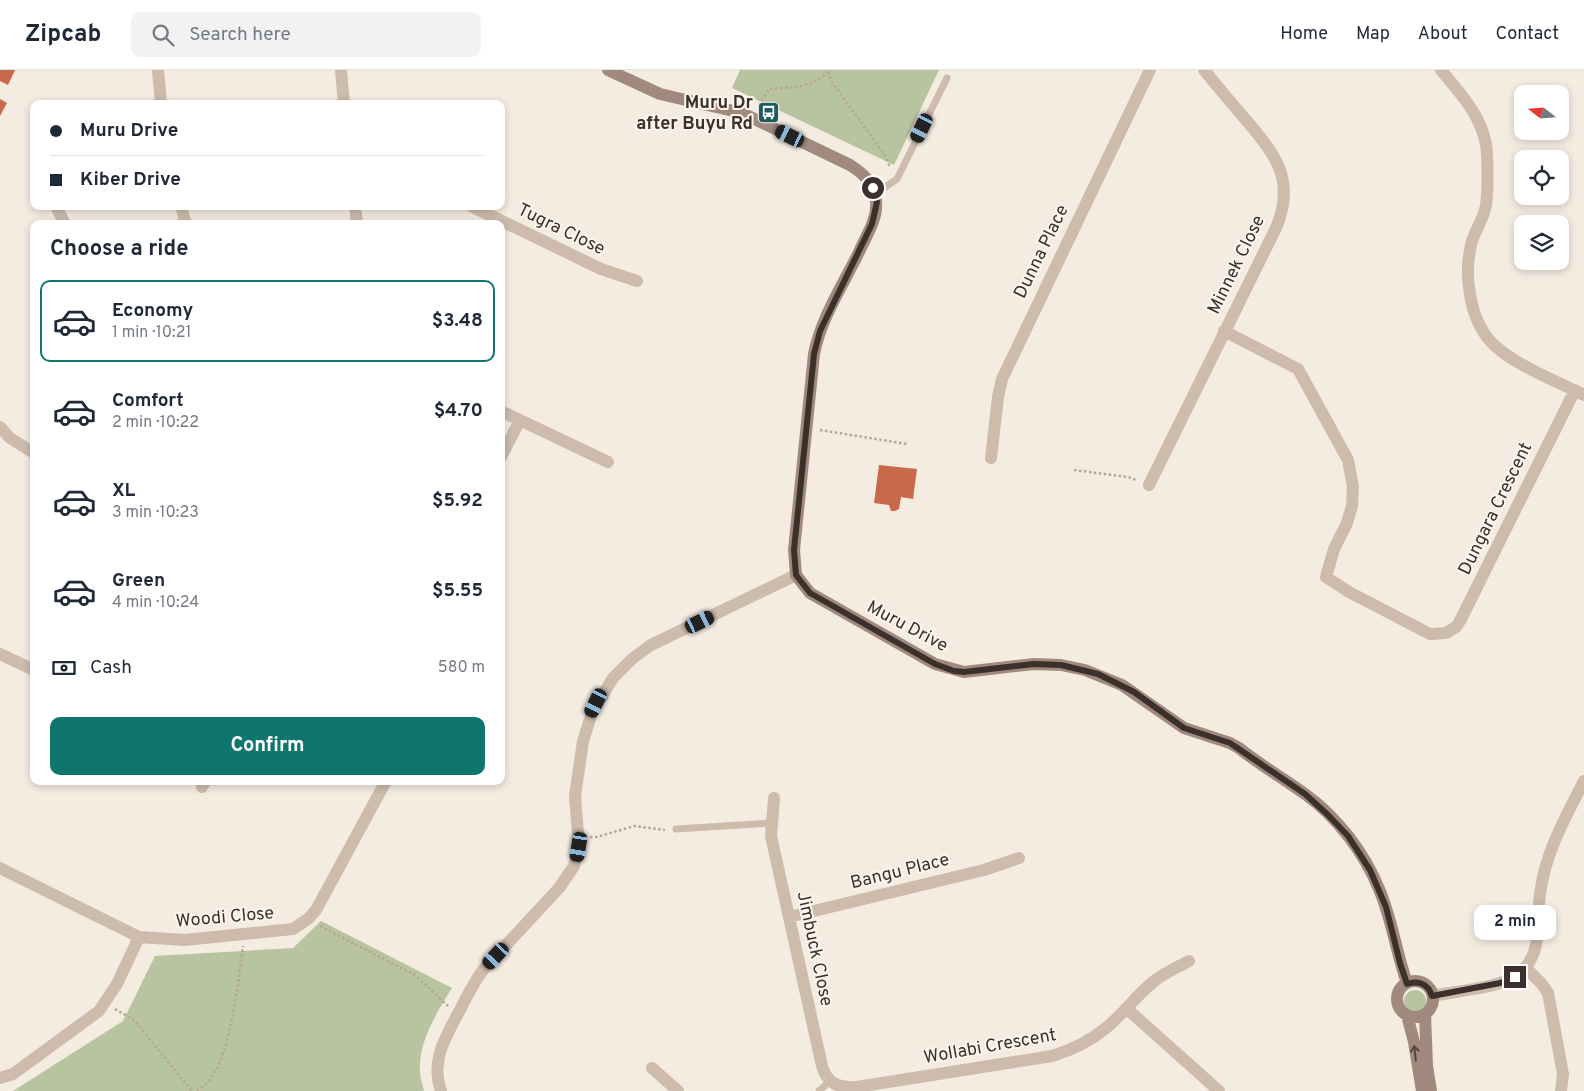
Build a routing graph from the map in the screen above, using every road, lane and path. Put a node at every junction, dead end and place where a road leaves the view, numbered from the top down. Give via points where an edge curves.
1 (158, 70) edge
2 (341, 70) edge
3 (608, 70) edge
4 (1150, 70) edge
5 (1204, 70) edge
6 (1441, 70) edge
7 (830, 71) edge
8 (947, 78) dead end
9 (161, 100) edge
10 (344, 100) edge
11 (751, 117) junction
12 (897, 179) junction
13 (875, 194) junction
14 (479, 210) edge
15 (500, 220) edge
16 (505, 222) edge
17 (637, 281) dead end
18 (1224, 331) junction
19 (1579, 392) edge
20 (505, 412) edge
21 (520, 420) junction
22 (0, 427) edge
23 (820, 430) dead end
24 (907, 444) dead end
25 (505, 449) edge
26 (30, 450) edge
27 (991, 458) dead end
28 (608, 462) dead end
29 (1074, 470) dead end
30 (1149, 485) joint
31 (796, 575) junction
32 (0, 654) edge
33 (30, 668) edge
34 (1584, 781) edge
35 (384, 785) edge
36 (774, 798) dead end
37 (771, 823) junction
38 (676, 828) joint
39 (579, 836) junction
40 (1018, 858) dead end
41 (0, 868) edge
42 (789, 917) junction
43 (308, 919) junction
44 (245, 935) junction
45 (139, 937) junction
46 (1189, 961) dead end
47 (1526, 968) junction
48 (1407, 984) junction
49 (1432, 996) junction
50 (105, 1003) junction
51 (1126, 1008) junction
52 (458, 1014) junction
53 (1425, 1014) junction
54 (1407, 1015) junction
55 (652, 1068) dead end
56 (0, 1078) edge
57 (830, 1081) junction
58 (192, 1091) edge
59 (197, 1091) edge
60 (441, 1091) edge
61 (678, 1091) edge
62 (819, 1091) edge
63 (1219, 1091) edge
64 (1422, 1091) edge
65 (1431, 1091) edge
66 (1561, 1091) edge

1 - 9 street
2 - 10 street
3 - 11 street via 660,94 718,106
4 - 27 street, Dunna Place via 1002,379
5 - 18 street, Minnek Close via 1270,149 1284,184 1280,217
6 - 19 street via 1474,113 1486,145 1486,206 1468,258 1471,304 1476,318 1485,335 1501,350
7 - 11 path via 812,83 769,89
7 - 12 path via 840,93 884,154
8 - 12 lane
11 - 13 street via 850,165 864,175
12 - 13 lane
13 - 31 street via 872,224 820,331 814,354 794,550
14 - 15 street, Tugra Close
16 - 17 street, Tugra Close via 601,269
18 - 19 street, Dungara Crescent via 1298,369 1348,460 1354,487 1352,506 1326,577 1441,641 1460,621
18 - 30 street, Minnek Close
20 - 21 street
21 - 25 street
21 - 28 street
22 - 26 street
23 - 24 path
29 - 30 path via 1128,478
31 - 39 street via 652,645 619,671 596,703 585,732 575,796
31 - 48 street, Muru Drive via 818,598 935,664 964,672 1034,664 1085,670 1122,686 1184,728 1239,748 1310,798 1348,836 1379,888
32 - 33 street
34 - 47 street via 1546,863 1540,894 1537,945
35 - 43 street, Woodi Close via 316,910
36 - 37 street, Jimbuck Close
37 - 38 lane
37 - 42 street, Jimbuck Close
38 - 39 path via 671,831 634,826 597,837
39 - 52 street via 577,858 565,881 484,970
40 - 42 street, Bangu Place via 984,870
41 - 45 street, Woodi Close
42 - 57 street, Jimbuck Close via 822,1066
43 - 44 street, Woodi Close via 292,929
43 - 52 path via 416,976
44 - 45 street, Woodi Close via 174,941
44 - 59 path via 225,1045 218,1067
45 - 50 street
46 - 51 street, Wollabi Crescent via 1164,974
47 - 49 street via 1506,981
47 - 66 street via 1548,993 1563,1074
48 - 49 street via 1423,984
48 - 54 street via 1398,996 1399,1007
49 - 53 street via 1432,1006
50 - 56 street via 92,1017 13,1074
50 - 58 path via 134,1020
51 - 57 street, Wollabi Crescent via 1106,1028 1082,1044 1052,1056 857,1087 839,1086
51 - 63 street
52 - 60 street via 439,1054 437,1070
53 - 54 street
53 - 65 street
64 -> 54 street
55 - 61 street
57 - 62 lane

